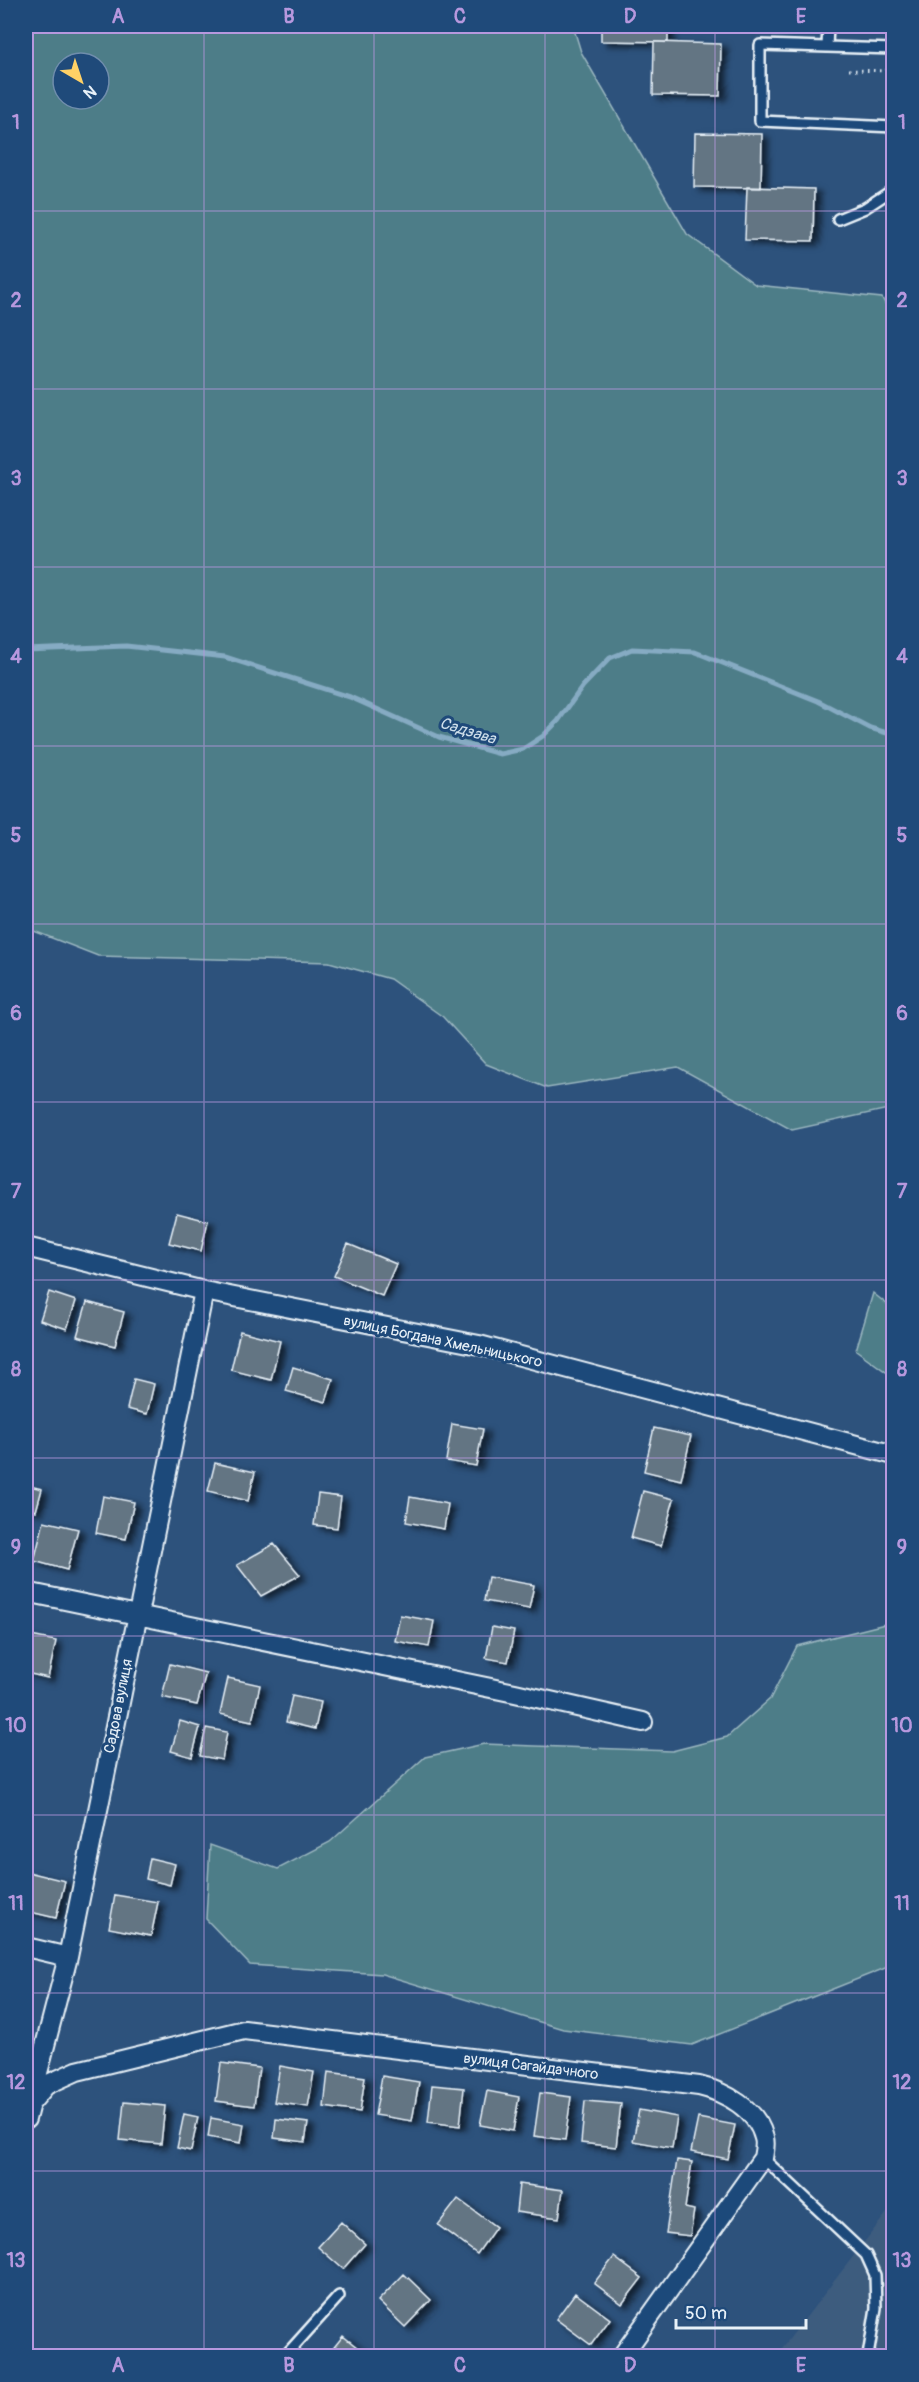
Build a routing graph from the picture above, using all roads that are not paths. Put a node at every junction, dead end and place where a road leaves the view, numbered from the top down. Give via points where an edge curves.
1 (828, 26) edge
2 (827, 47) junction
3 (894, 50) edge
4 (894, 127) edge
5 (894, 189) edge
6 (838, 219) dead end
7 (26, 1247) edge
8 (204, 1292) junction
9 (894, 1455) edge
10 (26, 1592) edge
11 (136, 1616) junction
12 (643, 1722) dead end
13 (26, 1947) edge
14 (69, 1957) junction
15 (28, 2112) edge
16 (763, 2158) junction
17 (339, 2296) dead end
18 (285, 2356) edge
19 (622, 2356) edge
20 (868, 2356) edge

1 - 2 lane
2 - 3 lane
2 - 4 lane via 760,45 760,121
5 - 6 lane via 865,208
7 - 8 street, вулиця Богдана Хмельницького
8 - 9 street, вулиця Богдана Хмельницького via 479,1345
8 - 11 street, Садова вулиця
10 - 11 street
11 - 12 street
11 - 14 street, Садова вулиця
13 - 14 street
14 - 15 street, Садова вулиця
15 - 16 street, вулиця Сагайдачного via 46,2085 77,2071 244,2030 720,2091 755,2120 765,2139
16 - 19 street
16 - 20 lane via 866,2255 875,2275 876,2308
17 - 18 lane

